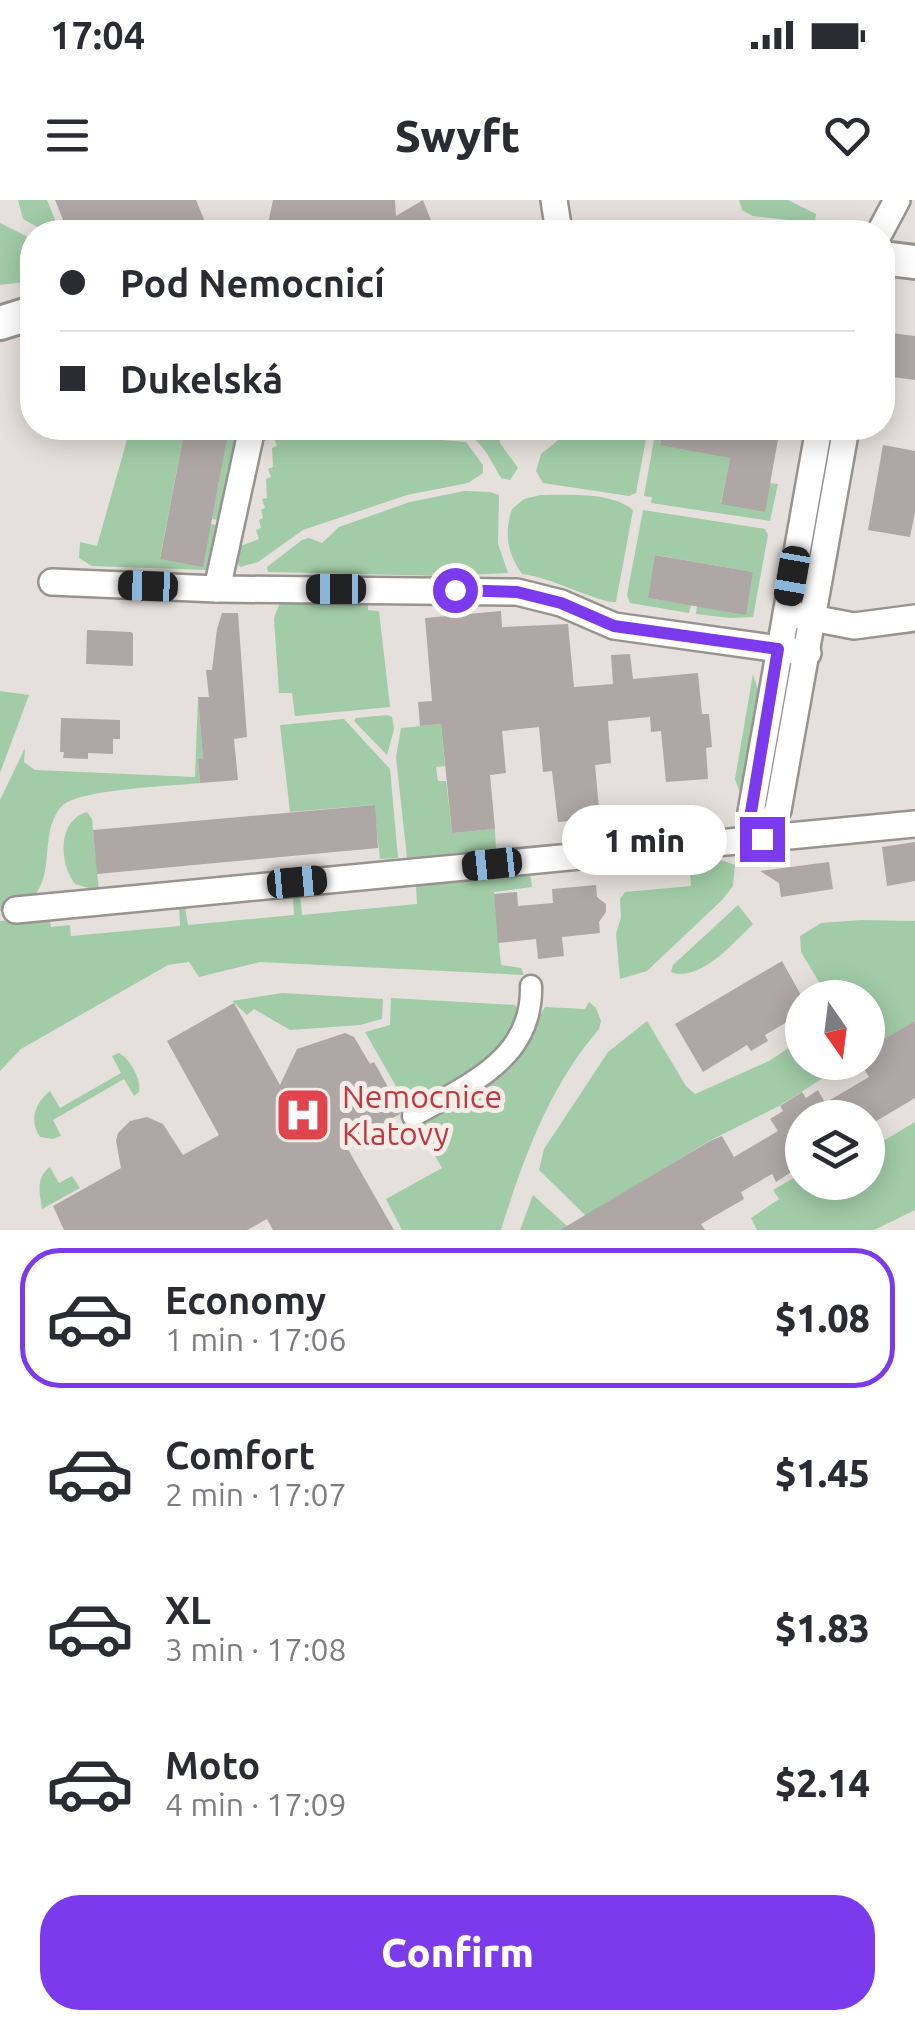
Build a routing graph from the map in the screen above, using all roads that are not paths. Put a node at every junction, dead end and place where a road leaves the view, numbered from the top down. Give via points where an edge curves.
1 (249, 440) edge
2 (817, 440) edge
3 (844, 440) edge
4 (52, 582) dead end
5 (217, 589) junction
6 (786, 614) junction
7 (813, 618) junction
8 (915, 618) edge
9 (778, 649) junction
10 (808, 653) junction
11 (915, 824) edge
12 (762, 839) junction
13 (16, 910) dead end
14 (531, 986) dead end
15 (413, 1116) dead end

1 - 5 street
2 - 6 street
3 - 7 street
4 - 5 street
5 - 9 street via 517,592 614,626
6 - 7 street
6 - 9 street
7 - 8 street via 854,626
7 - 10 street
9 - 10 street
9 - 12 street via 751,812
10 - 12 street via 778,810
11 - 12 street
12 - 13 street
14 - 15 street via 529,1020 498,1066

